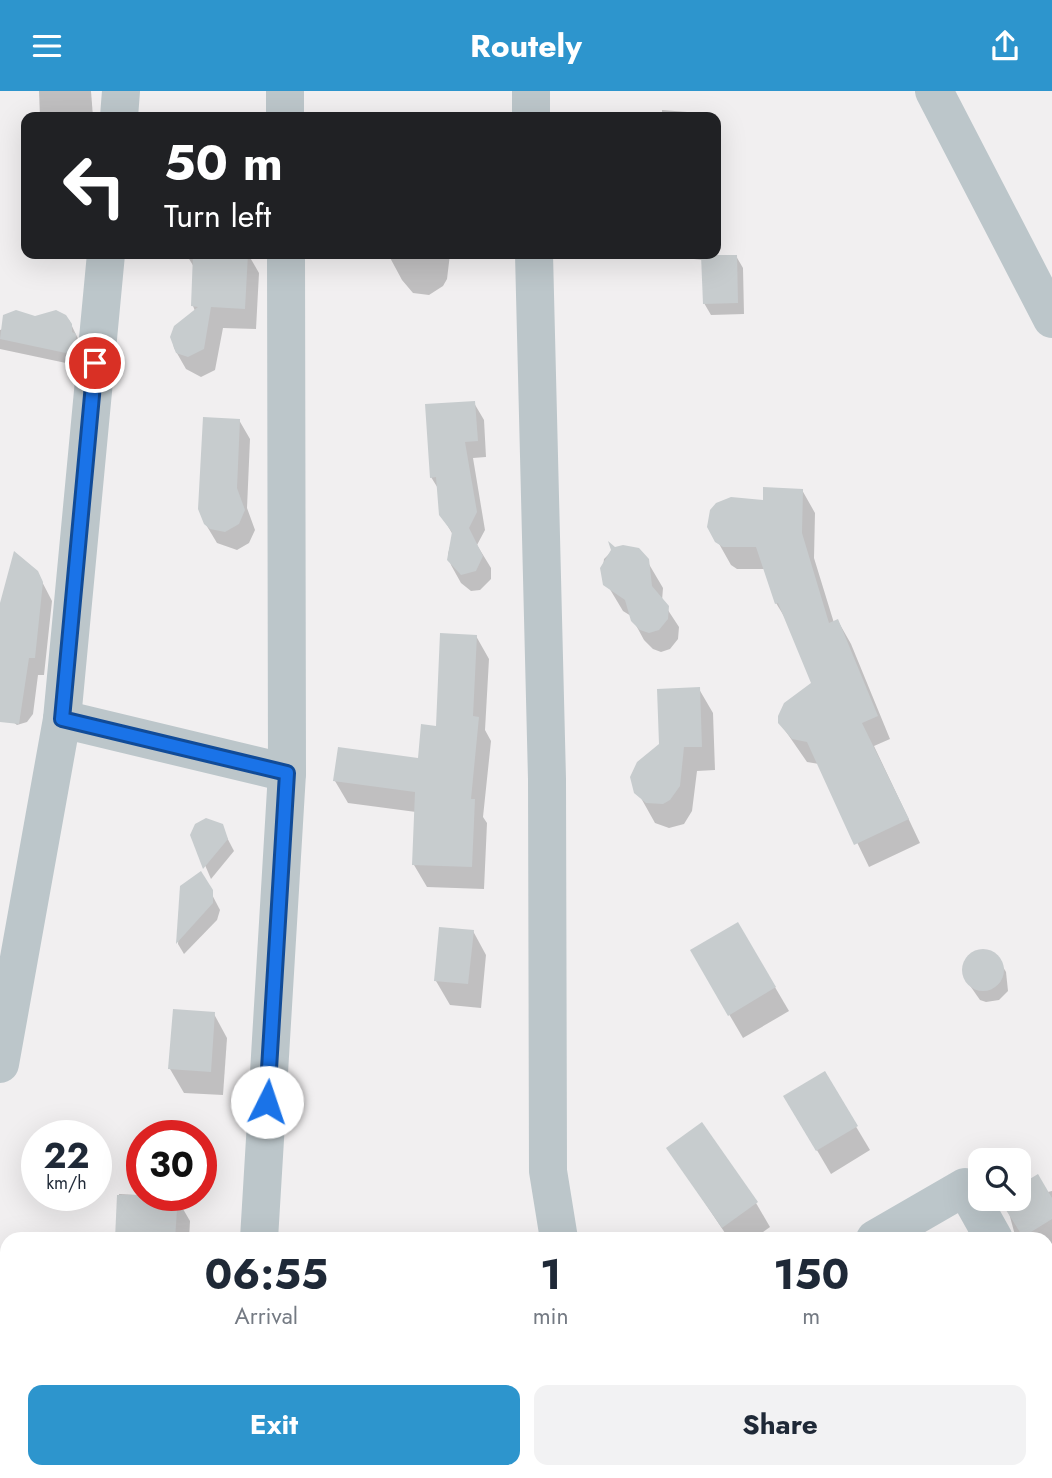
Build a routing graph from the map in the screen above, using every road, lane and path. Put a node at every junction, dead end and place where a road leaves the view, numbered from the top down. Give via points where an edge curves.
1 (121, 91) edge
2 (285, 91) edge
3 (531, 91) edge
4 (934, 91) edge
5 (119, 112) edge
6 (285, 112) edge
7 (531, 112) edge
8 (106, 259) edge
9 (286, 259) edge
10 (534, 259) edge
11 (1052, 319) edge
12 (62, 719) junction
13 (287, 773) junction
14 (0, 1065) edge
15 (259, 1232) edge
16 (558, 1232) edge
17 (887, 1232) edge
18 (990, 1232) edge

1 - 5 street
2 - 6 street
3 - 7 street
4 - 11 street
8 - 12 street
9 - 13 street
10 - 16 street via 546,765 548,1171
12 - 13 street
12 - 14 street
13 - 15 street
17 - 18 street via 965,1187

